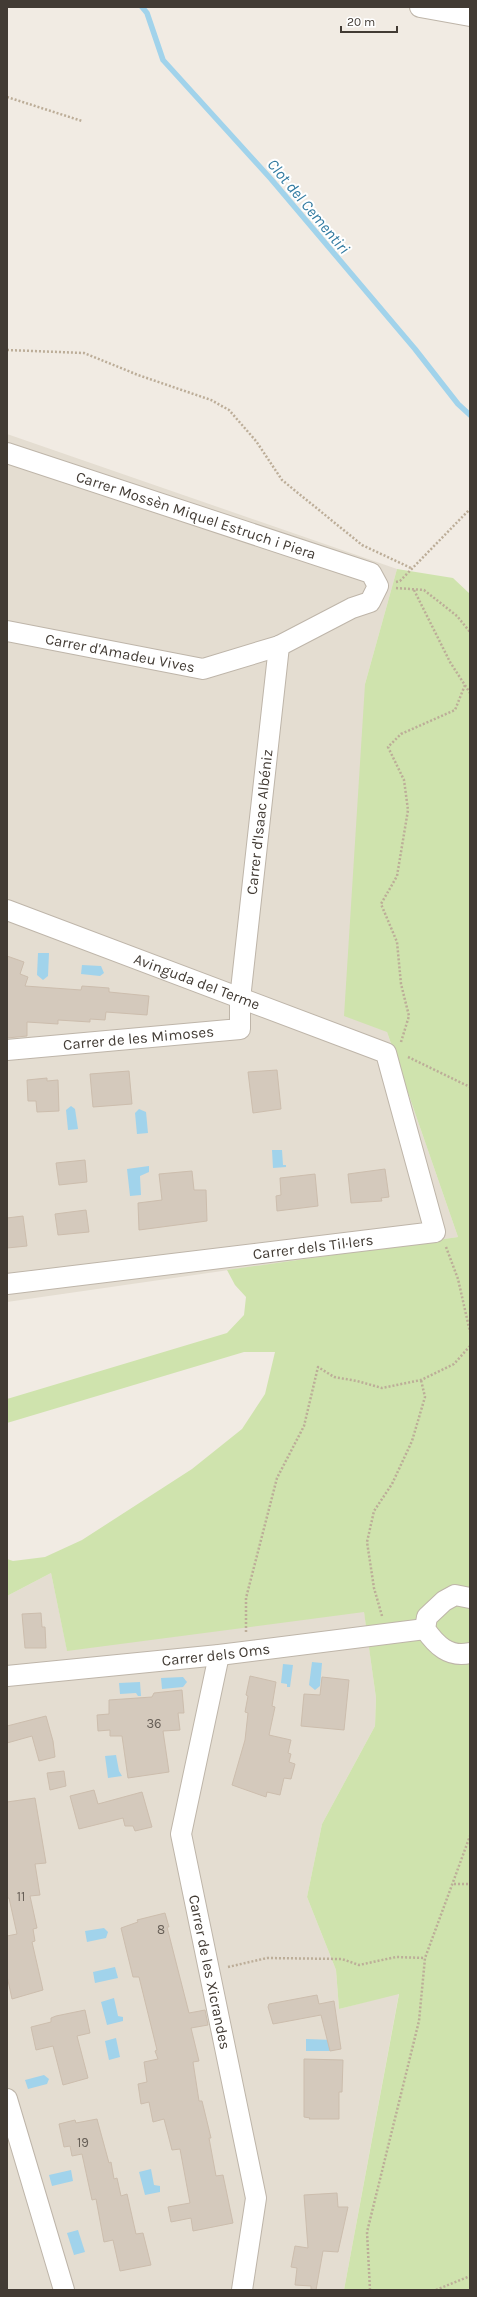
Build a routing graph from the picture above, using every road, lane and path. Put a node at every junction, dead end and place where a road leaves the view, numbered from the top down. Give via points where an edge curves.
1 (420, 7) edge
2 (470, 16) edge
3 (7, 97) edge
4 (82, 121) dead end
5 (7, 350) edge
6 (7, 453) edge
7 (470, 509) edge
8 (411, 568) junction
9 (378, 586) junction
10 (414, 590) junction
11 (7, 631) edge
12 (470, 632) edge
13 (279, 646) junction
14 (465, 685) junction
15 (470, 693) edge
16 (7, 910) edge
17 (240, 999) junction
18 (7, 1050) edge
19 (392, 1054) junction
20 (470, 1087) edge
21 (435, 1232) junction
22 (7, 1284) edge
23 (470, 1332) edge
24 (470, 1346) edge
25 (421, 1380) junction
26 (470, 1598) edge
27 (425, 1629) junction
28 (381, 1633) junction
29 (246, 1650) junction
30 (470, 1653) edge
31 (219, 1655) junction
32 (7, 1676) edge
33 (470, 1836) edge
34 (454, 1884) junction
35 (470, 1884) edge
36 (425, 1958) junction
37 (209, 1972) junction
38 (7, 2099) edge
39 (470, 2276) edge
40 (64, 2290) edge
41 (242, 2290) edge
42 (370, 2290) edge
43 (436, 2290) edge

1 - 2 street
3 - 4 path
5 - 8 path via 84,353 210,400 229,410 256,441 282,480 362,545
6 - 9 street, Carrer Mossèn Miquel Estruch i Piera via 371,573
7 - 8 path
8 - 9 path via 400,581
9 - 10 path
9 - 13 street, Carrer d'Amadeu Vives via 370,602 352,608
10 - 12 path via 424,590 457,616
10 - 14 path via 450,662
11 - 13 street, Carrer d'Amadeu Vives via 203,669
13 - 17 street, Carrer d'Isaac Albéniz
14 - 15 path
14 - 19 path via 455,710 401,734 388,747 404,780 408,810 397,876 381,904 397,942 401,984 409,1016
16 - 17 street, Avinguda del Terme
17 - 18 street, Carrer de les Mimoses via 240,1029
17 - 19 street, Avinguda del Terme
19 - 20 path via 406,1056
19 - 21 street
21 - 22 street, Carrer dels Til·lers
21 - 23 path via 445,1244 458,1278
24 - 25 path via 454,1364
25 - 28 path via 425,1397 412,1441 392,1484 374,1511 367,1542 374,1588 382,1612
25 - 29 path via 382,1388 334,1377 318,1367 304,1426 277,1478 246,1598
26 - 27 street via 455,1595 444,1601 427,1617
27 - 28 street, Carrer dels Oms
27 - 30 street via 434,1643 445,1650 461,1655
28 - 29 street, Carrer dels Oms
29 - 31 street, Carrer dels Oms
31 - 32 street, Carrer dels Oms
31 - 37 street, Carrer de les Xicrandes via 181,1834
33 - 34 path
34 - 35 path
34 - 36 path
36 - 37 path via 396,1957 359,1965 342,1959 267,1958
36 - 42 path via 419,2021 367,2232
37 - 41 street, Carrer de les Xicrandes via 256,2198
38 - 40 street
39 - 43 path

